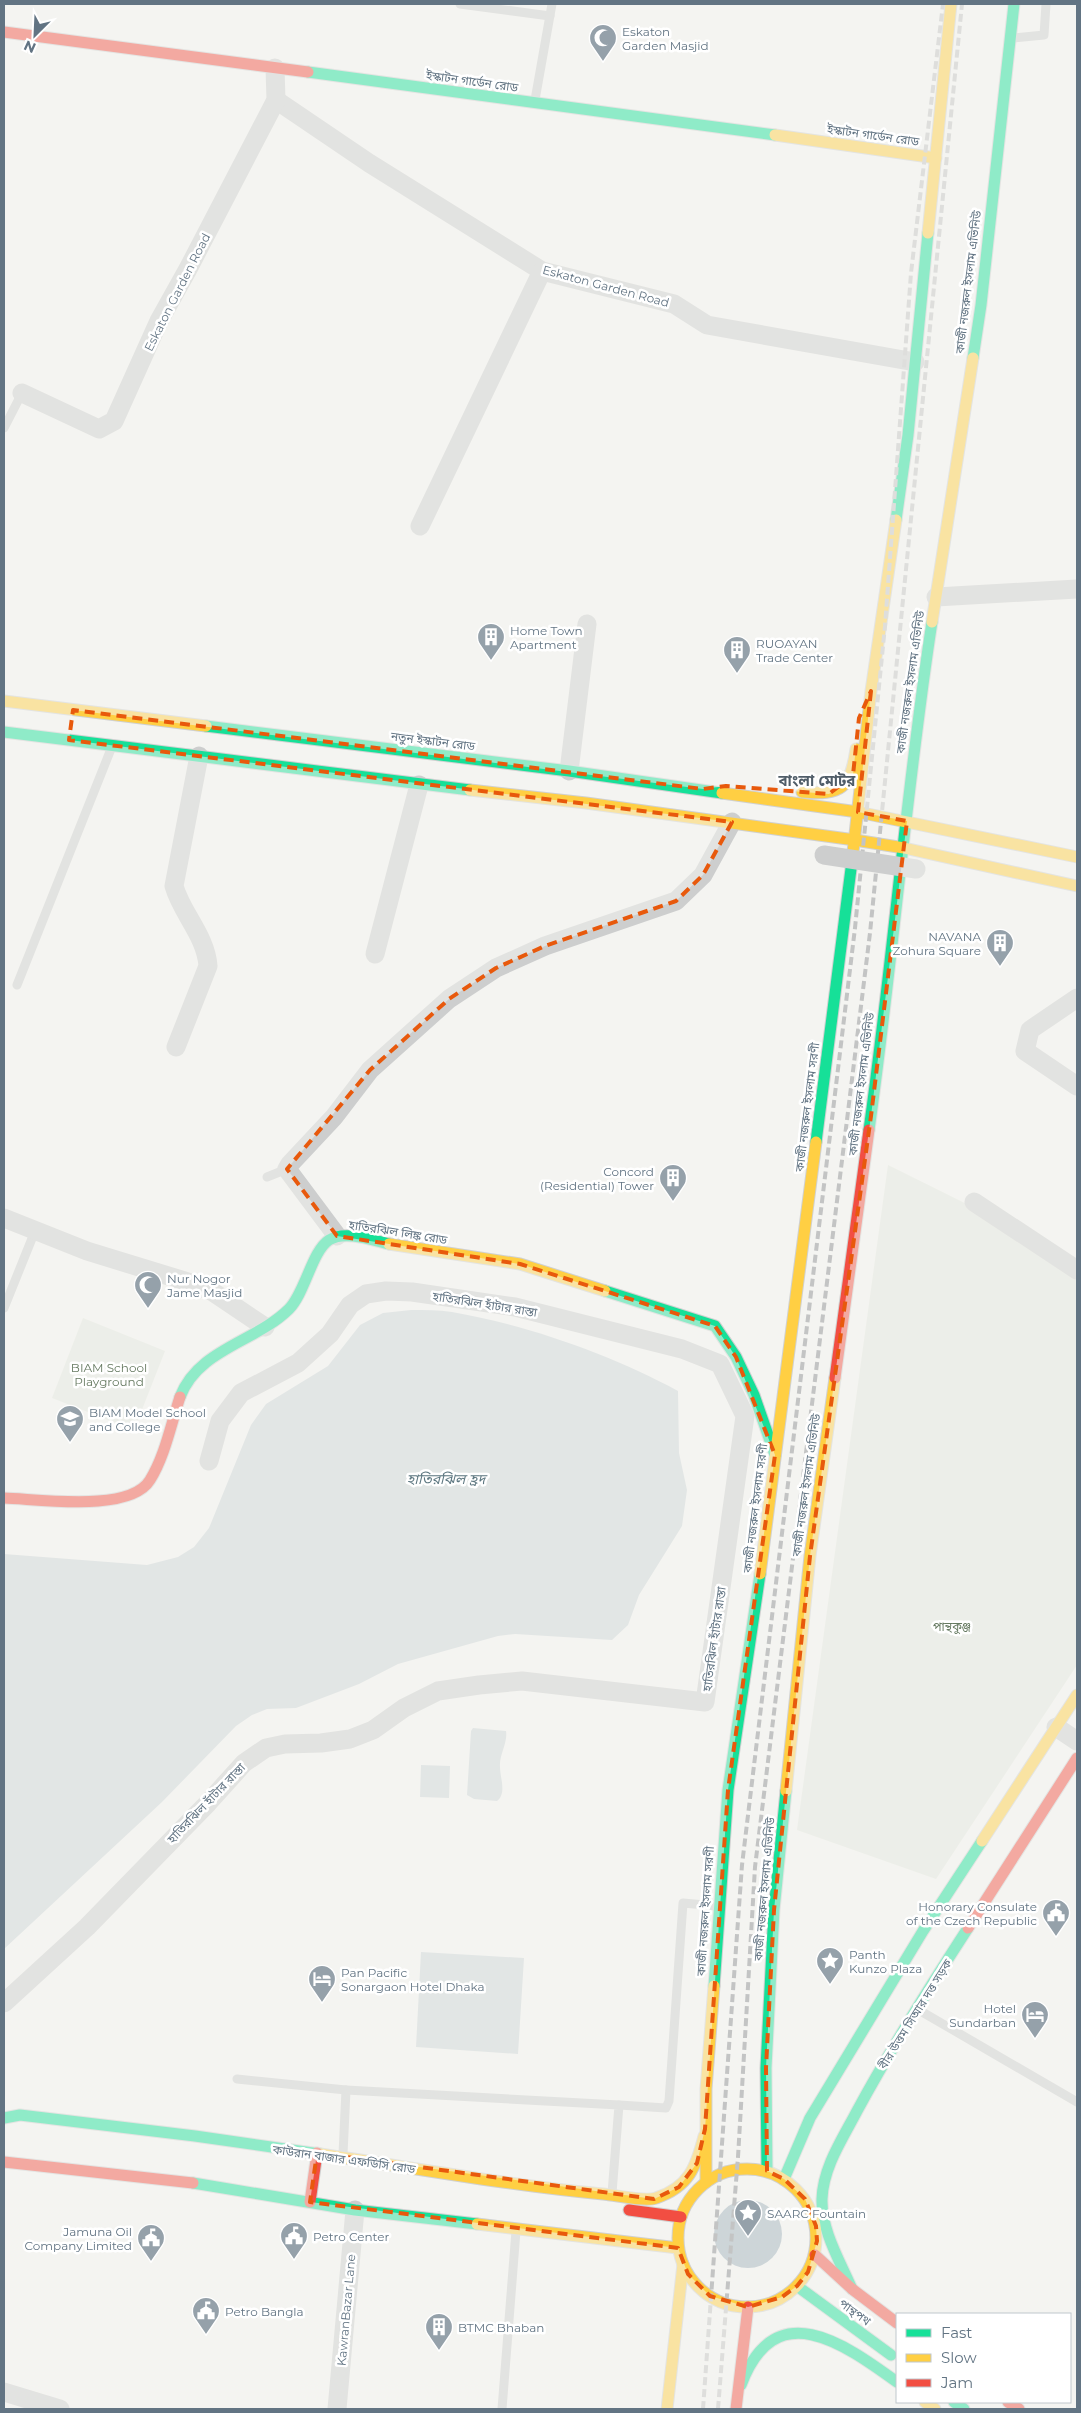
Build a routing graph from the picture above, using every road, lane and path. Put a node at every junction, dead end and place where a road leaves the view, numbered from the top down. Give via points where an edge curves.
1 (460, 4) edge
2 (552, 4) edge
3 (951, 4) edge
4 (1014, 4) edge
5 (1046, 4) edge
6 (550, 16) junction
7 (4, 32) edge
8 (1011, 38) junction
9 (275, 68) junction
10 (276, 100) junction
11 (534, 103) junction
12 (936, 158) junction
13 (542, 270) junction
14 (915, 362) junction
15 (22, 393) joint
16 (4, 428) edge
17 (420, 526) dead end
18 (1077, 589) edge
19 (936, 597) junction
20 (587, 624) dead end
21 (871, 691) junction
22 (4, 702) edge
23 (73, 710) junction
24 (4, 732) edge
25 (69, 740) junction
26 (112, 746) junction
27 (307, 747) junction
28 (199, 756) junction
29 (305, 770) junction
30 (569, 771) junction
31 (592, 774) junction
32 (419, 785) junction
33 (703, 789) junction
34 (586, 803) junction
35 (858, 812) junction
36 (907, 820) junction
37 (732, 822) junction
38 (825, 822) junction
39 (855, 840) junction
40 (904, 848) junction
41 (824, 855) dead end
42 (1077, 857) edge
43 (916, 869) dead end
44 (1077, 886) edge
45 (376, 954) dead end
46 (17, 985) dead end
47 (1077, 998) edge
48 (176, 1047) dead end
49 (1077, 1086) edge
50 (287, 1169) junction
51 (267, 1177) dead end
52 (974, 1202) dead end
53 (4, 1218) edge
54 (35, 1231) junction
55 (337, 1236) junction
56 (1077, 1270) edge
57 (230, 1304) junction
58 (4, 1308) edge
59 (265, 1327) junction
60 (238, 1339) junction
61 (776, 1455) junction
62 (209, 1461) dead end
63 (4, 1498) edge
64 (1077, 1695) edge
65 (1056, 1727) junction
66 (1077, 1742) edge
67 (1077, 1758) edge
68 (720, 1906) junction
69 (4, 2003) edge
70 (917, 2009) junction
71 (237, 2080) dead end
72 (346, 2090) junction
73 (1077, 2102) edge
74 (619, 2105) junction
75 (4, 2120) edge
76 (40, 2130) dead end
77 (705, 2130) junction
78 (317, 2154) junction
79 (342, 2161) junction
80 (4, 2162) edge
81 (767, 2171) junction
82 (784, 2179) junction
83 (706, 2182) junction
84 (612, 2195) junction
85 (310, 2202) junction
86 (622, 2209) dead end
87 (355, 2210) junction
88 (681, 2217) junction
89 (517, 2228) junction
90 (678, 2248) junction
91 (814, 2255) junction
92 (683, 2264) junction
93 (694, 2282) junction
94 (796, 2286) junction
95 (852, 2289) junction
96 (693, 2302) dead end
97 (748, 2307) junction
98 (896, 2322) edge
99 (896, 2359) edge
100 (896, 2381) edge
101 (4, 2392) edge
102 (738, 2394) junction
103 (60, 2409) edge
104 (337, 2409) edge
105 (502, 2409) edge
106 (667, 2409) edge
107 (736, 2409) edge

1 - 6 lane
2 - 6 lane
3 - 12 main road
4 - 8 main road, কাজী নজরুল ইসলাম এভিনিউ
5 - 8 lane via 1044,35
6 - 11 lane
7 - 9 main road, ইস্কাটন গার্ডেন রোড
8 - 19 main road, কাজী নজরুল ইসলাম এভিনিউ via 981,305
9 - 10 street, Eskaton Garden Road
9 - 11 main road, ইস্কাটন গার্ডেন রোড
10 - 13 street, Eskaton Garden Road via 369,163
10 - 15 street, Eskaton Garden Road via 159,321 114,421 98,429
11 - 12 main road, ইস্কাটন গার্ডেন রোড
12 - 14 main road
13 - 14 street, Eskaton Garden Road via 674,304 707,325
13 - 17 street
14 - 21 main road via 908,435
15 - 16 lane
18 - 19 street
19 - 36 main road, কাজী নজরুল ইসলাম এভিনিউ via 914,731
20 - 30 street
21 - 33 main road via 859,718 853,775 840,788 829,794 726,786
21 - 35 main road
22 - 23 main road, নতুন ইস্কাটন রোড
23 - 25 street
23 - 27 main road, নতুন ইস্কাটন রোড
24 - 25 main road, নতুন ইস্কাটন রোড
25 - 26 main road, নতুন ইস্কাটন রোড
26 - 28 main road, নতুন ইস্কাটন রোড
26 - 46 lane
27 - 29 main road
27 - 30 main road, নতুন ইস্কাটন রোড
28 - 29 main road, নতুন ইস্কাটন রোড
28 - 48 street via 174,886 177,898 207,954 208,966
29 - 32 main road, নতুন ইস্কাটন রোড
30 - 31 main road, নতুন ইস্কাটন রোড
31 - 33 main road, নতুন ইস্কাটন রোড
31 - 34 street
32 - 34 main road, নতুন ইস্কাটন রোড
32 - 45 street
33 - 38 main road, নতুন ইস্কাটন রোড
34 - 37 main road, নতুন ইস্কাটন রোড
35 - 36 main road, নতুন ইস্কাটন রোড
35 - 38 main road, নতুন ইস্কাটন রোড
35 - 39 main road
36 - 40 main road, কাজী নজরুল ইসলাম এভিনিউ
36 - 42 main road, নতুন ইস্কাটন রোড
37 - 38 main road, নতুন ইস্কাটন রোড
37 - 50 street via 703,875 676,901 545,946 496,968 449,999 370,1070 334,1117
38 - 39 main road, নতুন ইস্কাটন রোড
39 - 40 main road, নতুন ইস্কাটন রোড
39 - 61 main road, কাজী নজরুল ইসলাম সরণী
40 - 44 main road, নতুন ইস্কাটন রোড
40 - 81 main road, কাজী নজরুল ইসলাম এভিনিউ via 871,1116 810,1556 774,1910 766,2068
41 - 43 street, bridge
47 - 49 street via 1030,1030 1025,1051
50 - 51 lane
50 - 55 street
52 - 56 street
53 - 54 street
54 - 57 street via 87,1251 188,1282 213,1292
54 - 58 lane
55 - 59 main road, হাতিরঝিল লিঙ্ক রোড via 321,1248 289,1309
55 - 61 main road, হাতিরঝিল লিঙ্ক রোড via 520,1264 715,1326 736,1356
57 - 59 street
57 - 60 street via 240,1328
59 - 60 main road, হাতিরঝিল লিঙ্ক রোড
60 - 63 main road, হাতিরঝিল লিঙ্ক রোড via 220,1350 192,1376 181,1394 150,1480 142,1489 107,1500
61 - 68 main road, কাজী নজরুল ইসলাম সরণী via 728,1790
62 - 69 street, হাতিরঝিল হাঁটার রাস্তা via 220,1421 241,1393 298,1363 330,1334 350,1305 366,1294 412,1292 516,1307 682,1349 720,1364 745,1416 706,1702 522,1681 479,1685 438,1691 404,1708 372,1730 350,1739 266,1748 244,1763 87,1927
64 - 65 main road
65 - 66 street
65 - 82 main road via 810,2118
67 - 70 main road, বীর উত্তম সিআর দত্ত সড়ক via 951,1947 921,1995
68 - 74 lane via 683,1903 666,2108
68 - 77 main road, কাজী নজরুল ইসলাম সরণী
70 - 73 lane
70 - 95 main road, বীর উত্তম সিআর দত্ত সড়ক via 872,2083 827,2173 822,2201 825,2216
71 - 72 lane
72 - 74 lane
72 - 79 lane
74 - 84 lane
75 - 76 main road
75 - 78 main road via 20,2115
77 - 83 main road, কাজী নজরুল ইসলাম সরণী
77 - 84 main road via 697,2163 679,2187 654,2199
78 - 79 main road
78 - 85 main road
79 - 84 main road
80 - 85 main road via 211,2185
81 - 82 main road
81 - 83 main road via 749,2168 730,2170
82 - 91 main road via 805,2199 812,2212 816,2226
83 - 88 main road via 688,2201
85 - 87 main road
86 - 88 main road
87 - 89 main road
87 - 104 street, KawranBazar Lane
88 - 90 main road
89 - 90 main road
89 - 105 lane
90 - 92 main road
91 - 94 main road via 808,2272
91 - 95 main road, পান্থপথ
92 - 93 main road
92 - 106 main road
93 - 96 main road
93 - 97 main road via 710,2296 728,2304
94 - 97 main road via 782,2297
94 - 99 main road, পান্থপথ
95 - 98 main road, পান্থপথ
97 - 102 main road
100 - 102 main road via 855,2351 836,2342 815,2333 789,2333 774,2339 751,2361
101 - 103 street
102 - 107 main road

